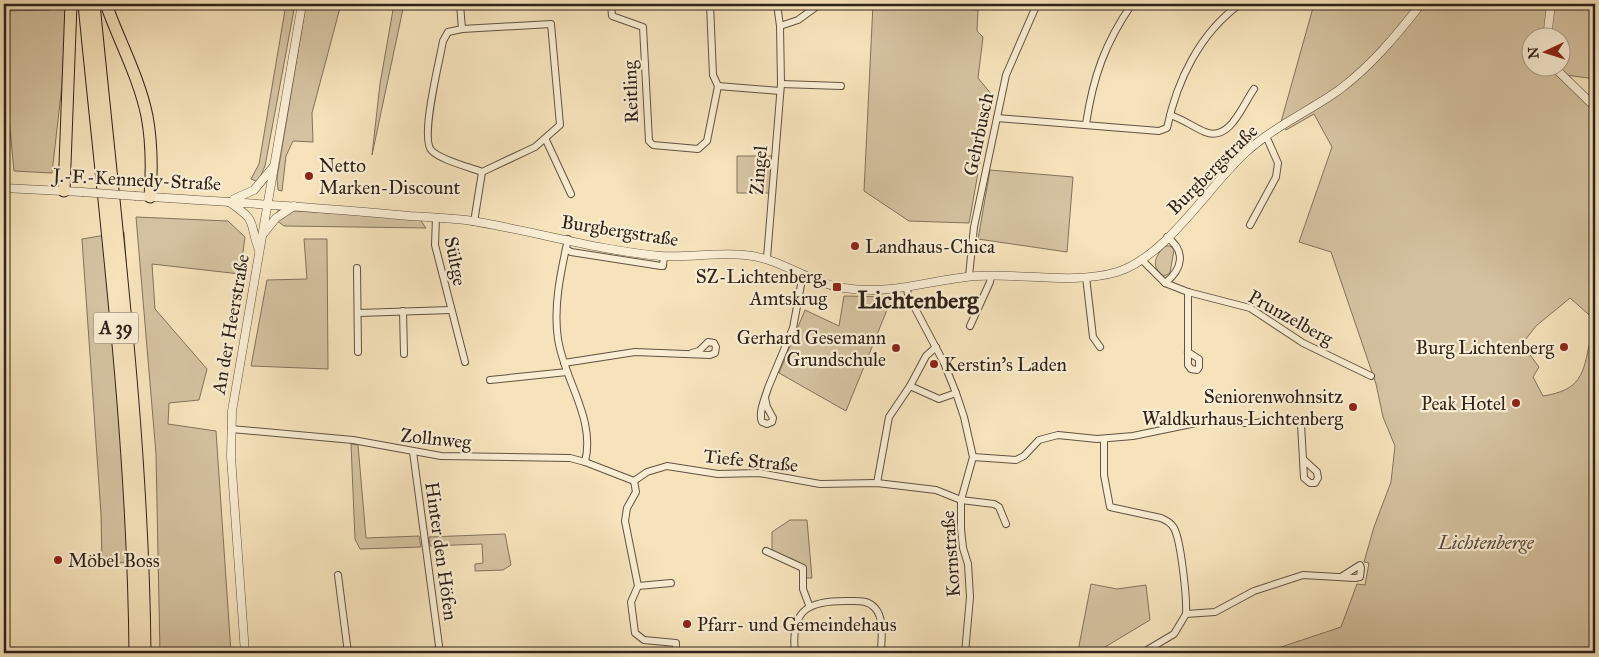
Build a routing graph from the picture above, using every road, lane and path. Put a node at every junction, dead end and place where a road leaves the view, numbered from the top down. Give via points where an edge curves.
1 (71, 4) edge
2 (84, 4) edge
3 (94, 4) edge
4 (106, 4) edge
5 (302, 4) edge
6 (460, 4) edge
7 (611, 4) edge
8 (710, 4) edge
9 (777, 4) edge
10 (820, 4) edge
11 (1037, 4) edge
12 (1132, 4) edge
13 (1240, 4) edge
14 (1421, 4) edge
15 (1551, 4) edge
16 (780, 26) junction
17 (1549, 28) edge
18 (462, 29) junction
19 (1565, 78) edge
20 (718, 86) junction
21 (841, 86) dead end
22 (781, 88) junction
23 (1254, 90) dead end
24 (1595, 107) edge
25 (1170, 115) junction
26 (997, 118) junction
27 (1086, 124) junction
28 (1266, 136) junction
29 (546, 140) junction
30 (274, 164) junction
31 (482, 172) junction
32 (4, 188) edge
33 (64, 191) junction
34 (571, 194) dead end
35 (150, 197) junction
36 (227, 200) junction
37 (268, 204) junction
38 (294, 206) junction
39 (436, 217) junction
40 (474, 222) junction
41 (1250, 225) dead end
42 (263, 234) junction
43 (1167, 237) junction
44 (568, 239) junction
45 (566, 249) junction
46 (259, 251) junction
47 (664, 256) junction
48 (767, 258) junction
49 (1142, 260) junction
50 (357, 268) dead end
51 (804, 274) junction
52 (991, 275) junction
53 (969, 276) junction
54 (1086, 277) junction
55 (1166, 283) junction
56 (907, 288) junction
57 (1188, 292) junction
58 (451, 310) junction
59 (403, 311) junction
60 (358, 312) junction
61 (970, 326) dead end
62 (936, 347) junction
63 (1100, 347) dead end
64 (358, 352) dead end
65 (1188, 352) dead end
66 (692, 353) dead end
67 (404, 354) dead end
68 (465, 362) dead end
69 (564, 363) junction
70 (567, 372) junction
71 (1371, 376) dead end
72 (490, 380) dead end
73 (910, 386) junction
74 (956, 393) junction
75 (765, 398) dead end
76 (231, 429) junction
77 (1104, 439) junction
78 (414, 452) junction
79 (973, 457) junction
80 (1304, 460) dead end
81 (585, 462) junction
82 (634, 480) junction
83 (877, 483) junction
84 (962, 500) junction
85 (1006, 524) dead end
86 (766, 551) dead end
87 (338, 575) dead end
88 (1341, 576) dead end
89 (671, 583) dead end
90 (638, 586) junction
91 (809, 605) junction
92 (1186, 614) junction
93 (135, 653) edge
94 (145, 653) edge
95 (245, 653) edge
96 (348, 653) edge
97 (440, 653) edge
98 (676, 653) edge
99 (795, 653) edge
100 (881, 653) edge
101 (965, 653) edge
102 (1142, 653) edge

1 - 33 highway
2 - 93 highway, A 39 via 124,416
3 - 94 highway, A 39 via 134,416
4 - 35 highway via 147,115 151,148
5 - 30 street, An der Heerstraße
6 - 18 street
7 - 20 street, Reitling via 612,16 643,27 647,136 653,145 703,147
8 - 20 street, Reitling via 713,75
9 - 16 street, Zingel
10 - 16 street via 798,20
11 - 26 street, Gehrbusch via 1006,75
12 - 27 street via 1101,59 1091,87
13 - 25 street via 1202,43 1182,79
14 - 28 street, Burgbergstraße via 1362,72
15 - 17 street
16 - 22 street, Zingel
18 - 29 street via 551,24 560,125
18 - 31 street via 448,32 443,41 426,138 432,152
19 - 24 street
20 - 22 street
21 - 22 street
22 - 48 street, Zingel
23 - 25 street via 1230,128 1223,133 1205,132
25 - 27 street via 1167,128 1159,130
26 - 27 street
26 - 53 street, Gehrbusch via 974,227
28 - 41 street via 1278,163 1276,177
28 - 43 street, Burgbergstraße via 1241,157
29 - 31 street
29 - 34 street
30 - 36 street via 254,190
30 - 37 street, An der Heerstraße
31 - 40 street
32 - 33 street, J.-F.-Kennedy-Straße
33 - 35 street, J.-F.-Kennedy-Straße, bridge
35 - 36 street, J.-F.-Kennedy-Straße
36 - 37 street, J.-F.-Kennedy-Straße
36 - 46 street via 252,222
37 - 38 street, Burgbergstraße
37 - 42 street, An der Heerstraße
38 - 39 street, Burgbergstraße
38 - 42 street via 276,218
39 - 40 street, Burgbergstraße
39 - 58 street, Sültge via 435,245
40 - 44 street, Burgbergstraße
42 - 46 street, An der Heerstraße
43 - 49 street, Burgbergstraße
43 - 55 street via 1177,244 1180,252 1177,270
44 - 45 street
44 - 47 street, Burgbergstraße
45 - 47 street via 661,266
45 - 69 street via 556,323
46 - 76 street, An der Heerstraße via 235,387
47 - 48 street, Burgbergstraße via 741,254
48 - 51 street, Burgbergstraße
49 - 54 street, Burgbergstraße via 1122,271
49 - 55 street, Prunzelberg
50 - 60 street
51 - 56 street, Burgbergstraße via 843,288 880,291
51 - 75 street via 793,328
52 - 53 street, Burgbergstraße
52 - 54 street, Burgbergstraße
52 - 61 street
53 - 56 street, Burgbergstraße
54 - 63 street via 1093,337
55 - 57 street, Prunzelberg
56 - 62 street, Kornstraße
57 - 65 street
57 - 71 street, Prunzelberg via 1250,308 1303,343
58 - 59 street, Sültge
58 - 68 street, Sültge
59 - 60 street, Sültge
59 - 67 street
60 - 64 street
62 - 73 street via 926,356
62 - 74 street, Kornstraße
66 - 69 street via 635,352
69 - 70 street
70 - 72 street
70 - 81 street via 587,428 589,444
73 - 74 street via 939,399
73 - 83 street via 889,417
74 - 79 street, Kornstraße
76 - 78 street, Zollnweg via 349,440
76 - 95 street, An der Heerstraße
77 - 79 street via 1058,435 1039,440 1016,460
77 - 80 street via 1196,423 1297,420 1301,424
77 - 92 street via 1104,475 1110,507 1161,518 1173,527 1178,539
78 - 81 street, Zollnweg via 450,457 570,458
78 - 97 street, Hinter den Höfen
79 - 84 street, Kornstraße
81 - 82 street, Zollnweg
82 - 83 street, Tiefe Straße via 667,466 718,474 759,473 820,484
82 - 90 street via 636,488 624,521
83 - 84 street, Tiefe Straße via 936,490
84 - 85 street, Tiefe Straße via 997,505
84 - 101 street, Kornstraße via 961,529 970,597
86 - 91 street via 803,568 803,589
87 - 96 street
88 - 92 street via 1303,575 1254,591 1215,612
89 - 90 street
90 - 98 street via 631,602 635,633 644,640 676,644
91 - 99 street via 798,620
91 - 100 street via 866,601 880,618
92 - 102 street via 1174,634

